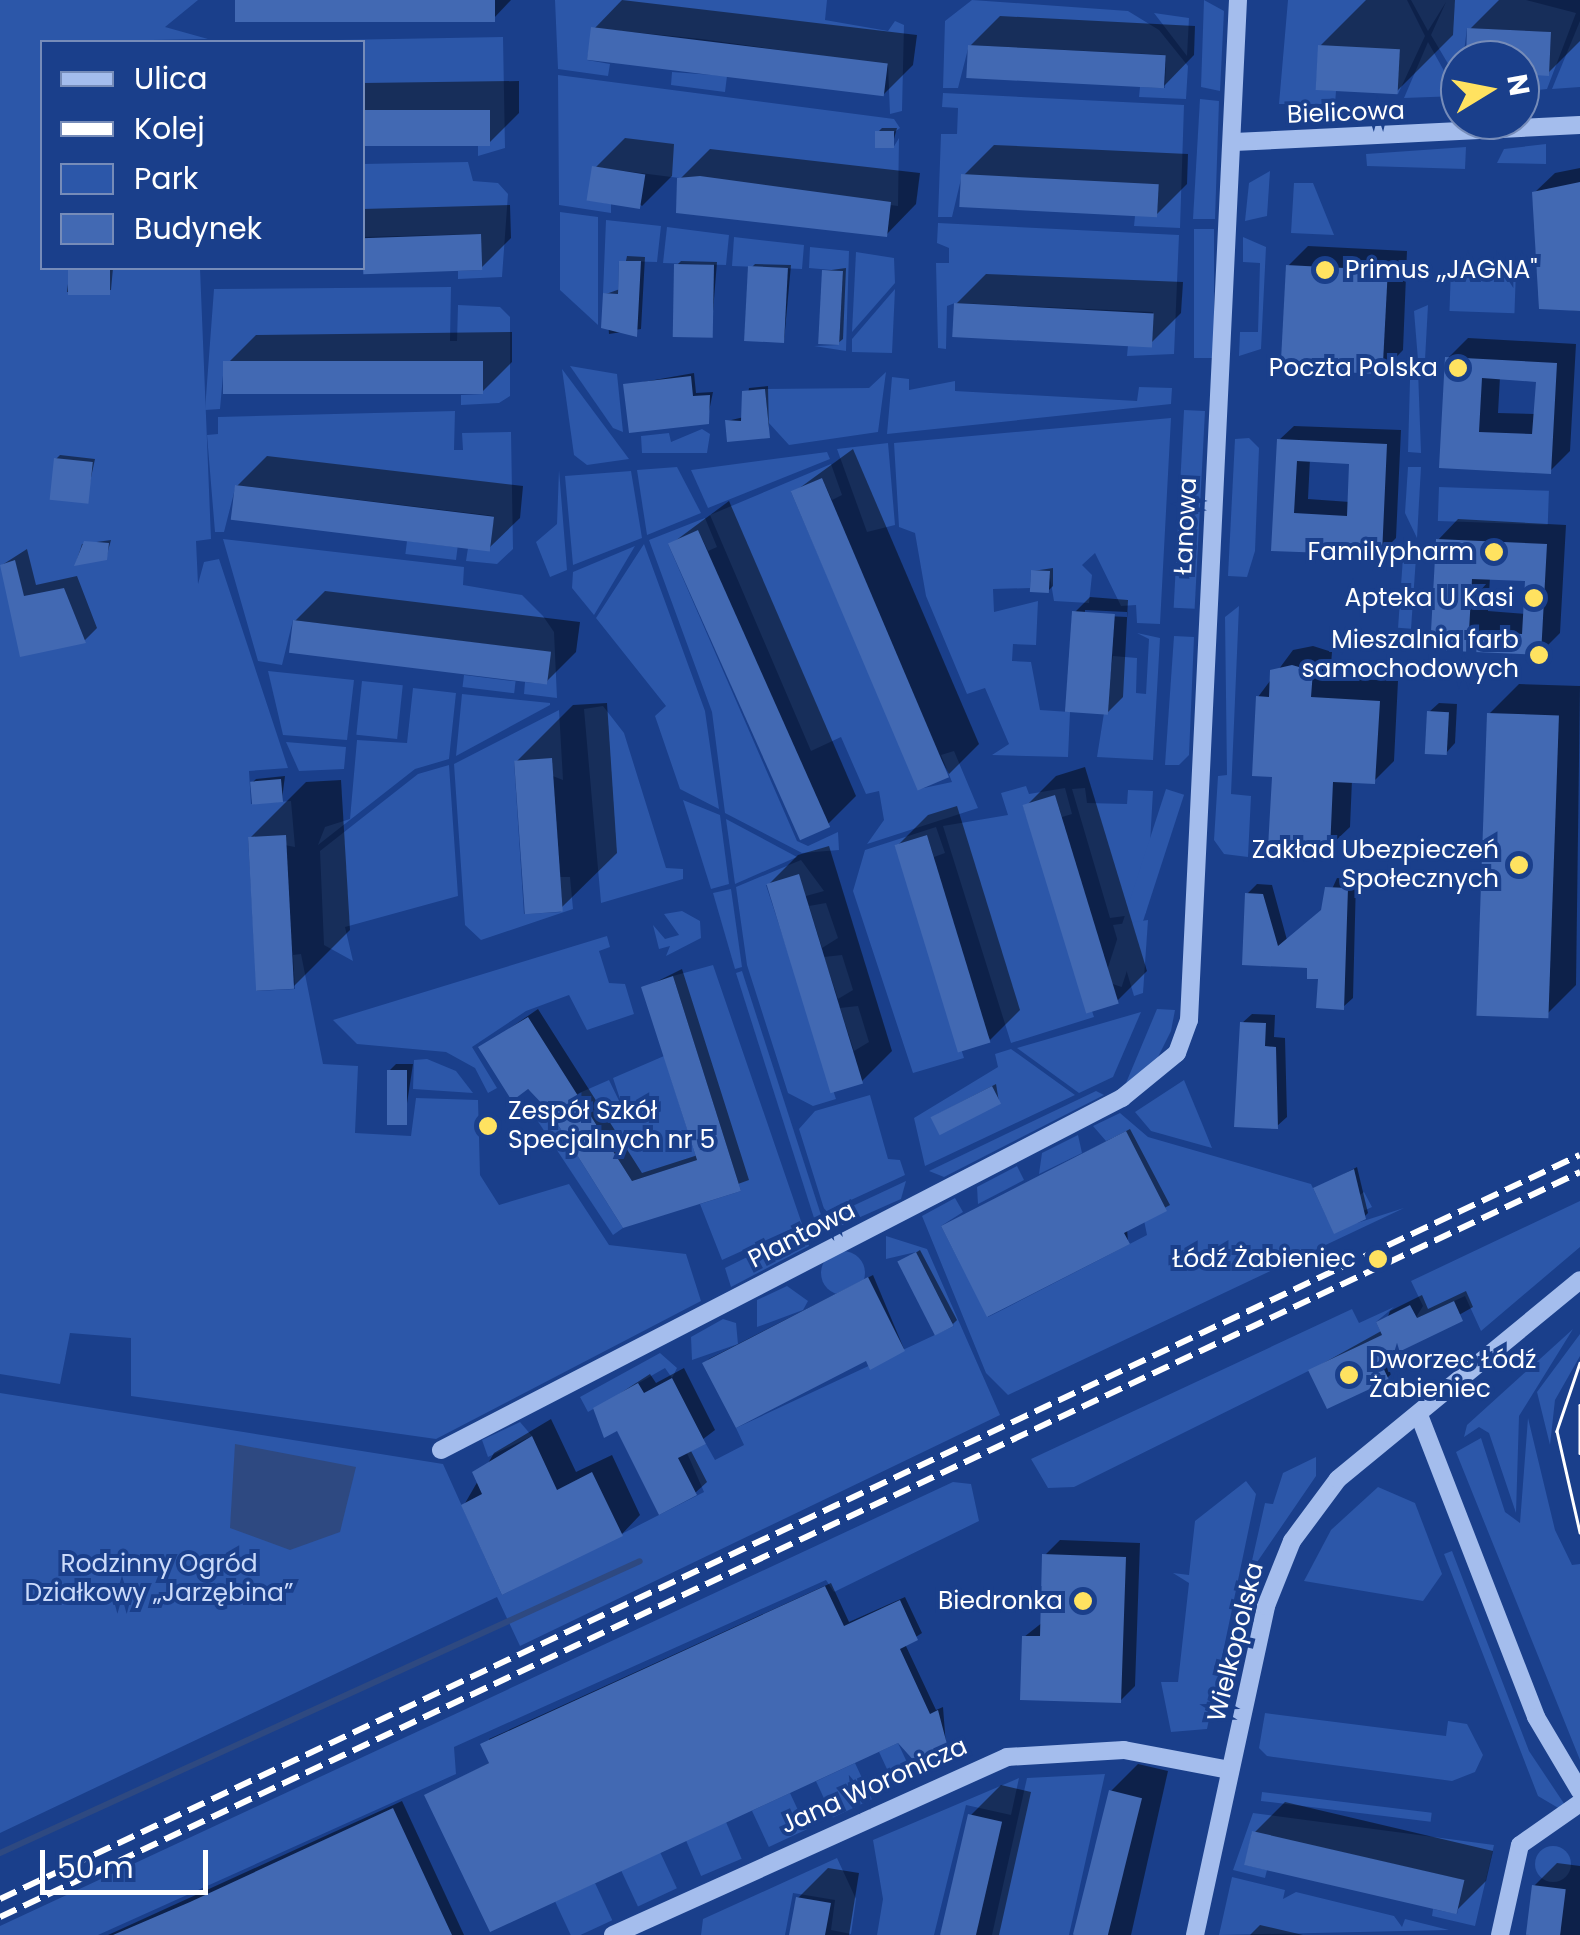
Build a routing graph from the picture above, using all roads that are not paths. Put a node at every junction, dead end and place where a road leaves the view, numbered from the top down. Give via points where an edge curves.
1 (1238, 0) edge
2 (1580, 124) edge
3 (1234, 142) junction
4 (1177, 1053) joint
5 (1580, 1280) edge
6 (1420, 1415) junction
7 (441, 1450) dead end
8 (1230, 1770) junction
9 (1580, 1791) edge
10 (1580, 1803) edge
11 (613, 1935) edge
12 (1195, 1935) edge
13 (1500, 1935) edge

1 - 3 street, Łanowa
2 - 3 street, Bielicowa
3 - 4 street, Łanowa via 1188,1020
4 - 7 street, Plantowa via 1122,1098
5 - 6 street, Wielkopolska
6 - 8 street, Wielkopolska via 1338,1480 1292,1542 1266,1606
6 - 9 street via 1536,1716
8 - 11 street, Jana Woronicza via 1124,1750 1007,1757
8 - 12 street, Wielkopolska
10 - 13 street via 1525,1837

